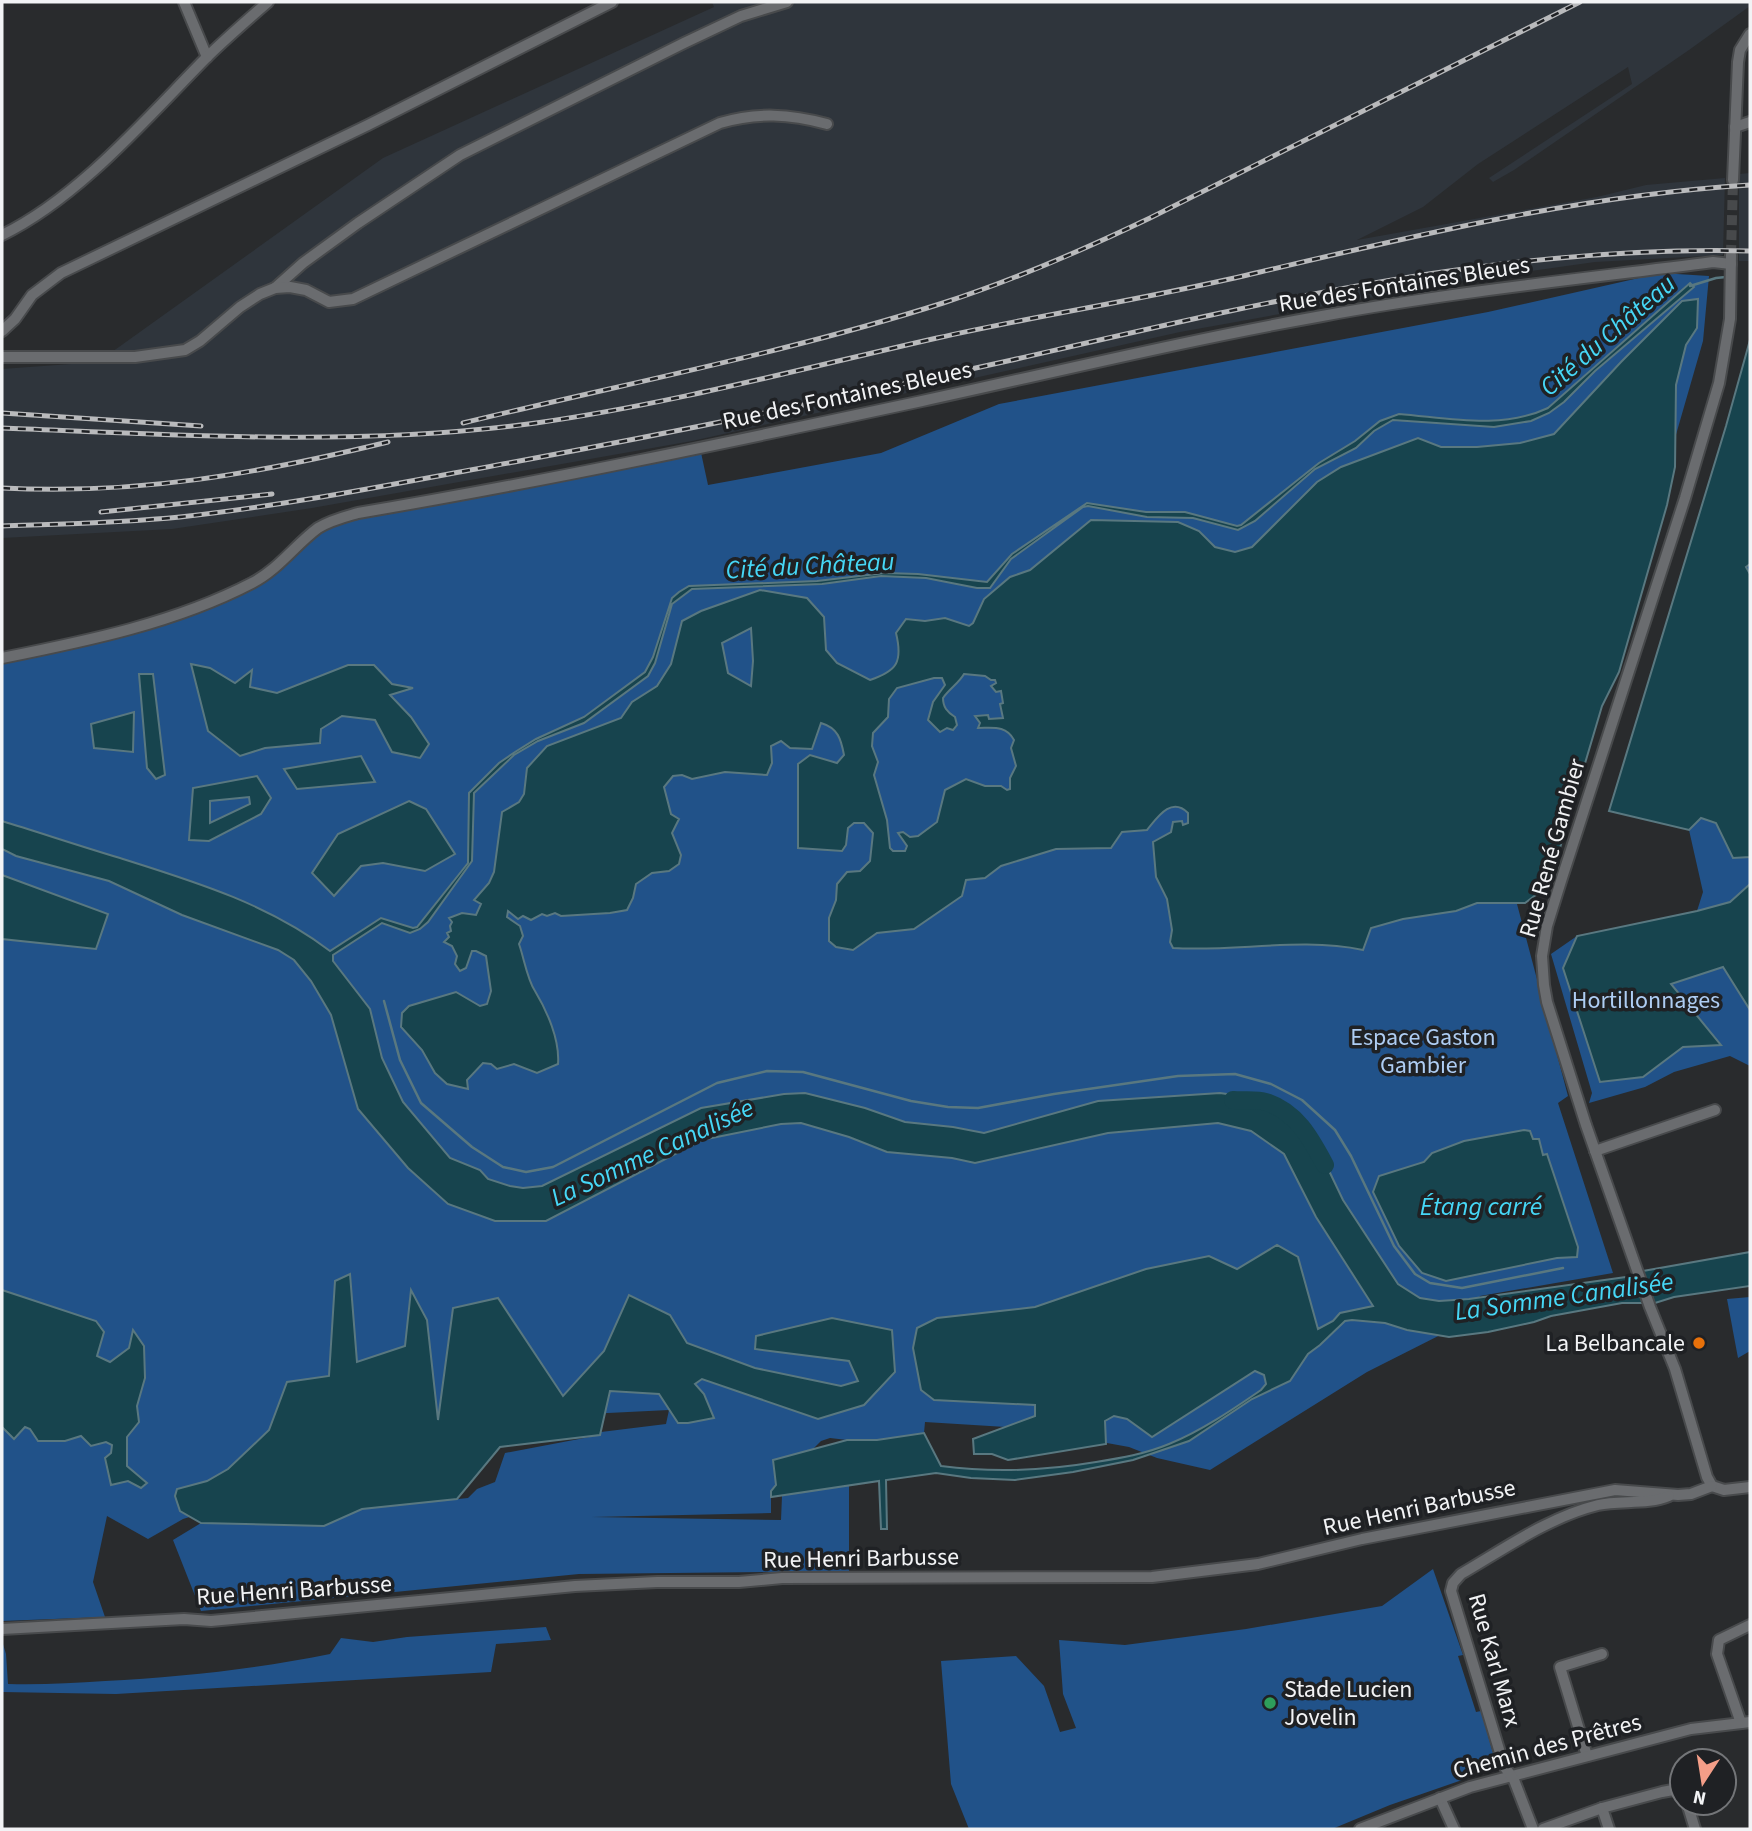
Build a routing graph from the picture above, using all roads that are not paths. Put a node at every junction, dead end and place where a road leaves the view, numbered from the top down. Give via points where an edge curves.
1 (184, 2) edge
2 (268, 2) edge
3 (612, 2) edge
4 (787, 2) edge
5 (1750, 34) edge
6 (207, 57) junction
7 (1750, 122) edge
8 (827, 124) dead end
9 (1735, 127) junction
10 (1733, 180) tunnel mouth
11 (2, 235) edge
12 (1731, 260) joint
13 (275, 288) junction
14 (2, 331) edge
15 (2, 358) edge
16 (2, 658) edge
17 (1715, 1110) dead end
18 (1595, 1151) junction
19 (1712, 1486) junction
20 (1750, 1487) edge
21 (1670, 1494) junction
22 (1750, 1625) edge
23 (2, 1629) edge
24 (1602, 1654) dead end
25 (1745, 1723) edge
26 (1587, 1756) junction
27 (1510, 1777) junction
28 (1668, 1791) edge
29 (1440, 1798) junction
30 (1602, 1808) junction
31 (1360, 1829) edge
32 (1454, 1829) edge
33 (1533, 1829) edge
34 (1543, 1829) edge
35 (1609, 1829) edge

1 - 6 street
2 - 6 street
3 - 14 street via 61,273 32,295
4 - 13 street via 741,16 460,155 336,239
5 - 9 street via 1738,62
6 - 11 street via 74,187
7 - 9 street
8 - 13 street via 769,114 720,122 353,299 328,302 306,290
9 - 10 street
12 - 16 street, Rue des Fontaines Bleues via 1323,316 601,469 358,513 318,528 262,578 195,609
12 - 18 street, Rue René Gambier via 1730,319 1719,383 1561,881 1542,956 1547,1002
13 - 15 street via 240,307 185,350 135,357
17 - 18 street
18 - 19 street, Rue René Gambier via 1675,1368
19 - 20 street via 1724,1490
19 - 21 street, Rue Henri Barbusse via 1691,1494
21 - 23 street, Rue Henri Barbusse via 1615,1490 1258,1564 1152,1577 657,1581 211,1621
21 - 27 street, Rue Karl Marx via 1574,1513 1461,1574 1453,1583 1451,1591
22 - 25 street via 1719,1640 1717,1654
24 - 26 street via 1560,1667
25 - 26 street, Chemin des Prêtres via 1691,1729
26 - 27 street, Chemin des Prêtres
27 - 29 street, Chemin des Prêtres
27 - 33 street, Rue Karl Marx
28 - 30 street
29 - 31 street, Chemin des Prêtres
29 - 32 street
30 - 34 street
30 - 35 street

